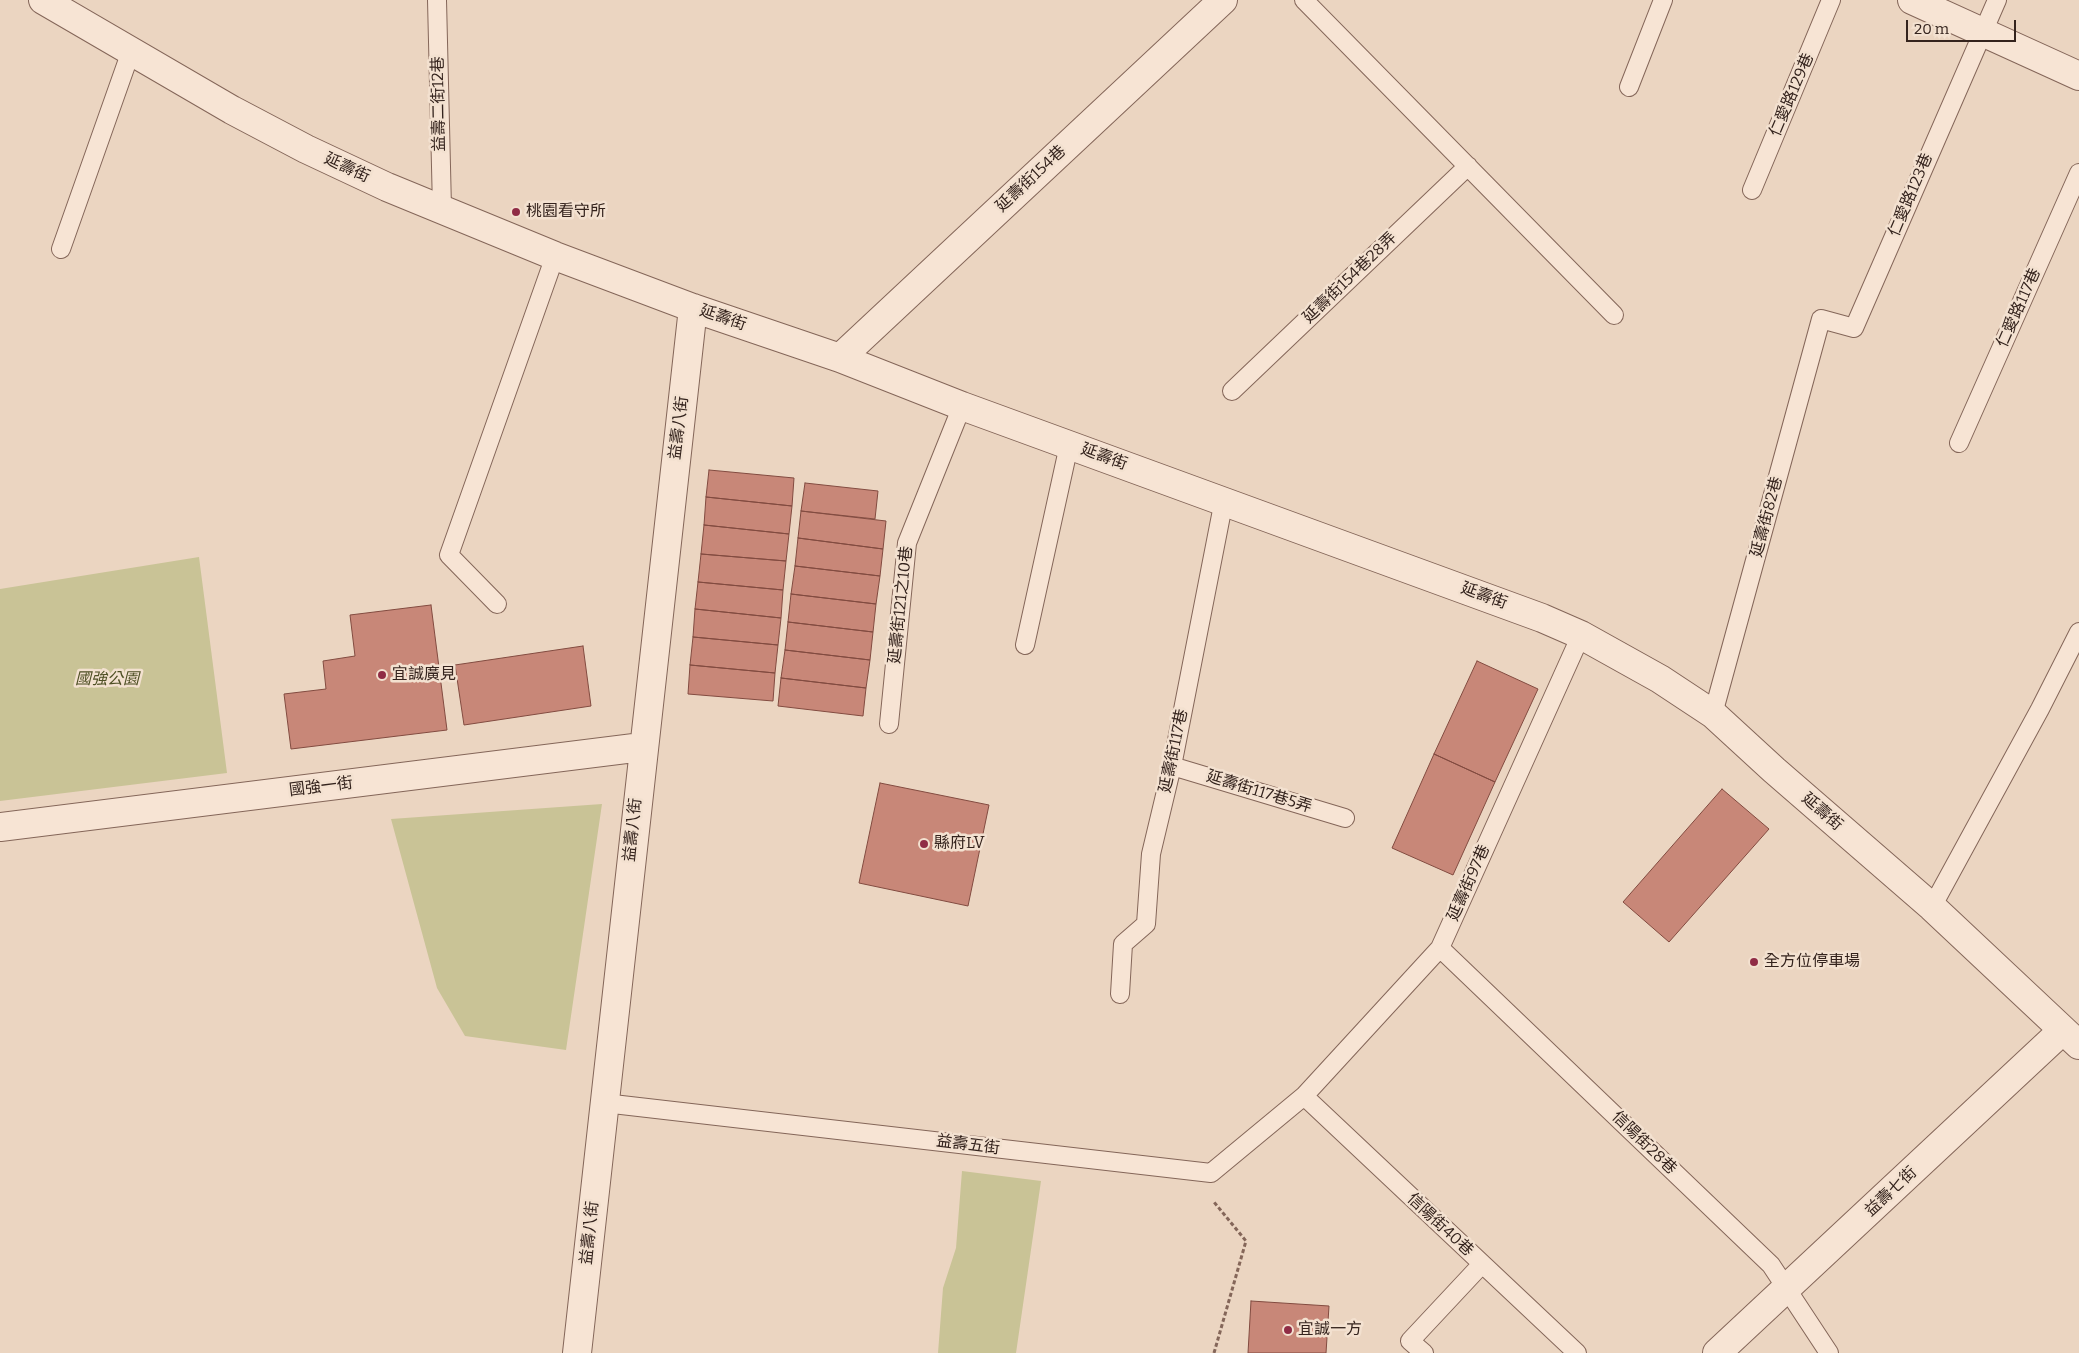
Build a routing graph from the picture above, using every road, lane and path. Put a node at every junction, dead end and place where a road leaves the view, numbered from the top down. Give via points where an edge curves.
1 (43, 0) edge
2 (437, 0) edge
3 (1223, 0) edge
4 (1304, 0) edge
5 (1663, 0) edge
6 (1831, 0) edge
7 (1912, 0) edge
8 (1997, 0) edge
9 (1982, 32) junction
10 (131, 51) junction
11 (2079, 76) edge
12 (1629, 87) dead end
13 (1468, 166) junction
14 (2079, 173) edge
15 (1752, 190) dead end
16 (442, 208) junction
17 (61, 249) dead end
18 (556, 256) junction
19 (693, 308) junction
20 (1614, 315) dead end
21 (1822, 319) joint
22 (840, 358) junction
23 (1232, 391) dead end
24 (962, 406) junction
25 (1958, 443) dead end
26 (1069, 445) junction
27 (1224, 500) junction
28 (497, 604) dead end
29 (2079, 632) edge
30 (1581, 636) junction
31 (1025, 645) dead end
32 (1713, 714) junction
33 (889, 724) dead end
34 (642, 747) junction
35 (1172, 766) junction
36 (1345, 818) dead end
37 (0, 827) edge
38 (1932, 907) junction
39 (1440, 948) junction
40 (1120, 994) dead end
41 (2071, 1038) edge
42 (1304, 1096) junction
43 (604, 1103) junction
44 (1190, 1171) junction
45 (1482, 1264) junction
46 (1788, 1290) junction
47 (577, 1353) edge
48 (1214, 1353) edge
49 (1424, 1353) edge
50 (1577, 1353) edge
51 (1717, 1353) edge
52 (1829, 1353) edge

1 - 10 street, 延壽街
2 - 16 lane, 益壽二街12巷
3 - 22 street, 延壽街154巷
4 - 13 lane
5 - 12 lane
6 - 15 lane, 仁愛路129巷
7 - 9 street
8 - 9 lane
9 - 11 street
9 - 21 lane, 仁愛路123巷 via 1854,328
10 - 16 street, 延壽街 via 306,149 387,187
10 - 17 lane
13 - 20 lane
13 - 23 lane, 延壽街154巷28弄
14 - 25 lane, 仁愛路117巷
16 - 18 street, 延壽街
18 - 19 street, 延壽街
18 - 28 lane via 448,555
19 - 22 street, 延壽街
19 - 34 street, 益壽八街
21 - 32 lane, 延壽街82巷
22 - 24 street, 延壽街
24 - 26 street, 延壽街
24 - 33 lane, 延壽街121之10巷 via 906,542
26 - 27 street, 延壽街
26 - 31 lane
27 - 30 street, 延壽街 via 1542,618
27 - 35 lane, 延壽街117巷
29 - 38 lane
30 - 32 street, 延壽街 via 1660,679
30 - 39 lane, 延壽街97巷
32 - 38 street, 延壽街
34 - 37 street, 國強一街
34 - 43 street, 益壽八街
35 - 36 lane, 延壽街117巷5弄
35 - 40 lane, 延壽街117巷 via 1151,854 1146,924 1123,944
38 - 41 street, 延壽街
39 - 42 lane, 延壽街97巷
39 - 46 lane, 信陽街28巷 via 1771,1265
41 - 46 street, 益壽七街
42 - 44 lane, 益壽五街 via 1211,1174
42 - 45 lane, 信陽街40巷
43 - 44 lane, 益壽五街
43 - 47 street, 益壽八街
44 - 48 path via 1246,1241
45 - 49 lane via 1410,1341
45 - 50 lane, 信陽街40巷
46 - 51 street, 益壽七街
46 - 52 lane, 信陽街28巷

